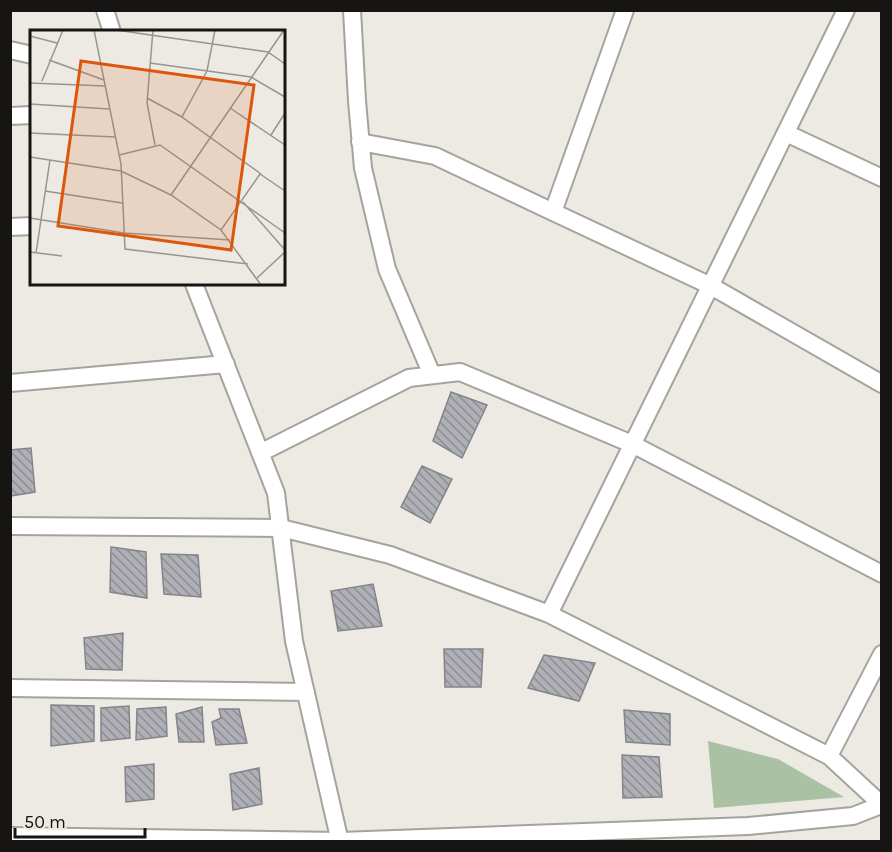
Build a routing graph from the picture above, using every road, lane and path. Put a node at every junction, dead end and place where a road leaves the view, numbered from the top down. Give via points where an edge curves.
1 (105, 10) edge
2 (352, 10) edge
3 (625, 10) edge
4 (846, 10) edge
5 (111, 30) edge
6 (10, 50) edge
7 (30, 55) edge
8 (30, 115) edge
9 (10, 116) edge
10 (786, 133) junction
11 (360, 142) junction
12 (882, 178) edge
13 (553, 212) junction
14 (30, 226) edge
15 (10, 227) edge
16 (194, 285) edge
17 (711, 286) junction
18 (226, 364) junction
19 (432, 375) junction
20 (10, 383) edge
21 (882, 384) edge
22 (633, 444) junction
23 (260, 453) junction
24 (10, 526) edge
25 (281, 528) junction
26 (882, 574) edge
27 (549, 614) junction
28 (882, 654) edge
29 (10, 688) edge
30 (306, 692) junction
31 (829, 756) junction
32 (881, 805) edge
33 (10, 836) edge
34 (340, 841) edge

1 - 5 street
2 - 11 street
3 - 13 street
4 - 10 street
6 - 7 street
8 - 9 street
10 - 12 street
10 - 17 street
11 - 13 street via 435,156
11 - 19 street via 387,269
13 - 17 street
14 - 15 street
16 - 18 street
17 - 21 street
17 - 22 street
18 - 20 street
18 - 23 street
19 - 22 street via 460,372
19 - 23 street via 409,378
22 - 26 street
22 - 27 street
23 - 25 street via 276,493
24 - 25 street
25 - 27 street via 390,555
25 - 30 street via 294,641
27 - 31 street
28 - 31 street
29 - 30 street
30 - 34 street
31 - 32 street
32 - 34 street via 853,816 748,826
33 - 34 street

